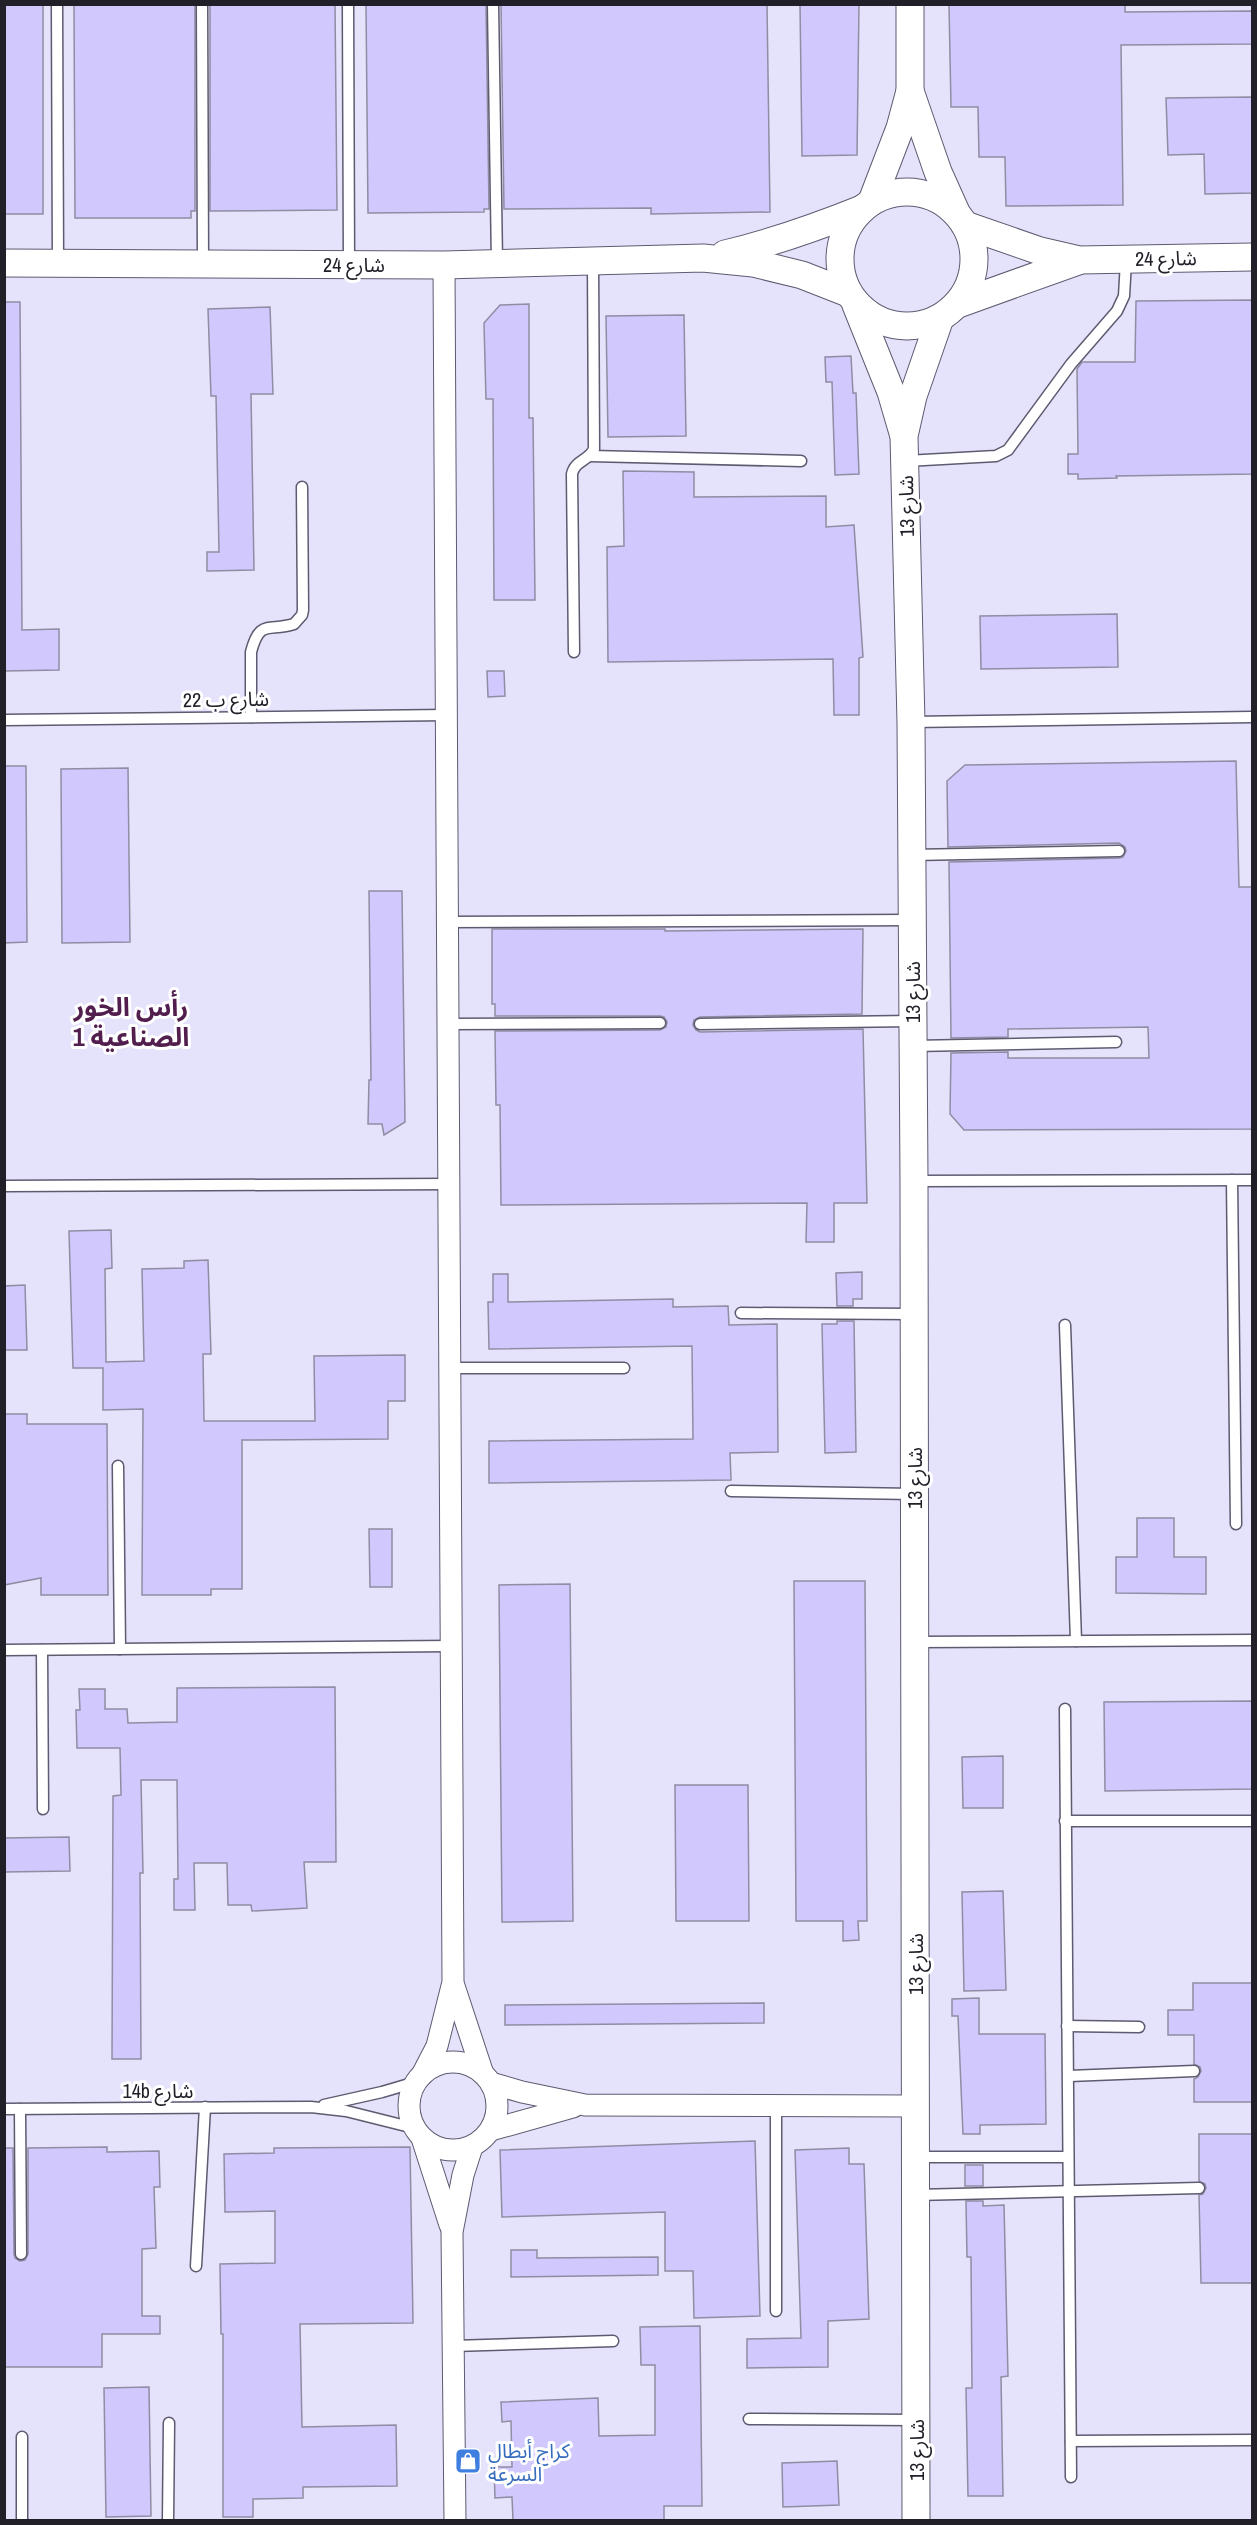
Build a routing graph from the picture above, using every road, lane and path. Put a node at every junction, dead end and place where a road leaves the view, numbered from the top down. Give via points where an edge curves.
1 (57, 4) edge
2 (202, 4) edge
3 (348, 4) edge
4 (493, 4) edge
5 (910, 4) edge
6 (910, 91) junction
7 (867, 205) junction
8 (960, 219) junction
9 (1252, 257) edge
10 (703, 258) junction
11 (1126, 259) junction
12 (1079, 260) junction
13 (592, 261) junction
14 (4, 263) edge
15 (58, 263) junction
16 (203, 263) junction
17 (349, 264) junction
18 (497, 264) junction
19 (444, 265) junction
20 (852, 299) junction
21 (950, 311) junction
22 (905, 449) junction
23 (590, 456) junction
24 (801, 461) dead end
25 (302, 487) dead end
26 (574, 652) dead end
27 (448, 715) junction
28 (251, 717) junction
29 (1252, 717) edge
30 (4, 720) edge
31 (911, 722) junction
32 (1119, 851) dead end
33 (912, 855) junction
34 (912, 920) junction
35 (449, 922) junction
36 (660, 1023) dead end
37 (449, 1024) junction
38 (700, 1024) dead end
39 (913, 1033) junction
40 (1116, 1042) dead end
41 (1232, 1180) junction
42 (1252, 1180) edge
43 (914, 1181) junction
44 (450, 1184) junction
45 (4, 1186) edge
46 (741, 1313) dead end
47 (914, 1314) junction
48 (1065, 1325) dead end
49 (451, 1368) junction
50 (624, 1368) dead end
51 (118, 1466) dead end
52 (731, 1491) dead end
53 (914, 1494) junction
54 (1236, 1524) dead end
55 (1252, 1640) edge
56 (1076, 1641) junction
57 (915, 1642) junction
58 (452, 1646) junction
59 (120, 1649) junction
60 (4, 1650) edge
61 (42, 1650) junction
62 (1065, 1709) dead end
63 (43, 1809) dead end
64 (1065, 1821) junction
65 (1252, 1821) edge
66 (453, 1982) junction
67 (1067, 2026) junction
68 (1139, 2028) dead end
69 (1194, 2071) dead end
70 (1069, 2076) junction
71 (419, 2078) junction
72 (487, 2078) junction
73 (585, 2104) junction
74 (776, 2105) junction
75 (915, 2106) junction
76 (205, 2107) junction
77 (311, 2107) junction
78 (4, 2109) edge
79 (20, 2109) junction
80 (491, 2130) junction
81 (418, 2133) junction
82 (472, 2147) junction
83 (915, 2157) junction
84 (1068, 2157) junction
85 (1199, 2188) dead end
86 (1069, 2190) junction
87 (915, 2195) junction
88 (452, 2232) junction
89 (21, 2254) dead end
90 (196, 2266) dead end
91 (776, 2311) dead end
92 (613, 2341) dead end
93 (453, 2346) junction
94 (749, 2419) dead end
95 (916, 2420) junction
96 (169, 2422) dead end
97 (22, 2437) dead end
98 (1071, 2440) junction
99 (1252, 2440) edge
100 (1071, 2477) dead end
101 (22, 2520) edge
102 (168, 2520) edge
103 (456, 2520) edge
104 (916, 2520) edge

1 - 15 lane
2 - 16 lane
3 - 17 lane
4 - 18 lane
5 - 6 street
6 - 7 street via 893,147
6 - 8 street
7 - 8 street via 894,193 916,192 937,199
7 - 10 street, شارع 24 via 811,230
7 - 20 street via 848,227 841,248 841,271
8 - 12 street, شارع 24 via 1040,251
8 - 21 street via 973,245 974,266 969,286
9 - 11 street, شارع 24
10 - 13 street, شارع 24
10 - 20 street, شارع 24 via 753,263 802,275
11 - 12 street, شارع 24
11 - 22 lane via 1124,296 1117,311 1071,364 1008,450 996,456
12 - 21 street, شارع 24
13 - 18 street, شارع 24
13 - 23 lane via 594,449
14 - 15 street, شارع 24
15 - 16 street, شارع 24
16 - 17 street, شارع 24
17 - 19 street, شارع 24
18 - 19 street, شارع 24
19 - 27 street
20 - 21 street via 875,319 896,326 919,326
20 - 22 street, شارع 13 via 891,392
21 - 22 street, شارع 13 via 916,386
22 - 31 street, شارع 13
23 - 24 lane
23 - 26 lane via 578,462 572,474
25 - 28 lane via 302,615 294,624 269,626 258,634 251,652
27 - 28 lane, شارع ب 22
27 - 35 street
28 - 30 lane, شارع ب 22
29 - 31 lane
31 - 33 street, شارع 13
32 - 33 lane
33 - 34 street, شارع 13
34 - 35 lane
34 - 39 street, شارع 13
35 - 37 street
36 - 37 lane
37 - 44 street
38 - 39 lane
39 - 40 lane
39 - 43 street, شارع 13
41 - 42 lane
41 - 43 lane
41 - 54 lane
43 - 47 street, شارع 13
44 - 45 lane
44 - 49 street
46 - 47 lane
47 - 53 street, شارع 13
48 - 56 lane
49 - 50 lane
49 - 58 street
51 - 59 lane
52 - 53 lane
53 - 57 street, شارع 13
55 - 56 lane
56 - 57 lane
57 - 75 street, شارع 13
58 - 59 lane
58 - 66 street
59 - 61 lane
60 - 61 lane
61 - 63 lane
62 - 64 lane
64 - 65 lane
64 - 67 lane
66 - 71 street via 437,2046
66 - 72 street
67 - 68 lane
67 - 70 lane
69 - 70 lane
70 - 84 lane
71 - 72 street via 436,2065 452,2061 469,2065
71 - 77 lane, 14b شارع via 370,2095
71 - 81 street via 410,2097 409,2112
72 - 73 street via 522,2092
72 - 80 street via 498,2106
73 - 74 street
73 - 80 street
74 - 75 street
74 - 91 lane
75 - 83 street, شارع 13
76 - 77 lane, 14b شارع
76 - 79 lane, 14b شارع
76 - 90 lane
77 - 81 lane, 14b شارع via 358,2114
78 - 79 lane, 14b شارع
79 - 89 lane
80 - 82 street
81 - 82 street via 433,2146 446,2150
81 - 88 street
82 - 88 street
83 - 84 lane
83 - 87 street, شارع 13
84 - 86 lane
85 - 86 lane
86 - 87 lane
86 - 98 lane
87 - 95 street, شارع 13
88 - 93 street
92 - 93 lane
93 - 103 street
94 - 95 lane
95 - 104 street, شارع 13
96 - 102 lane
97 - 101 lane
98 - 99 lane
98 - 100 lane

